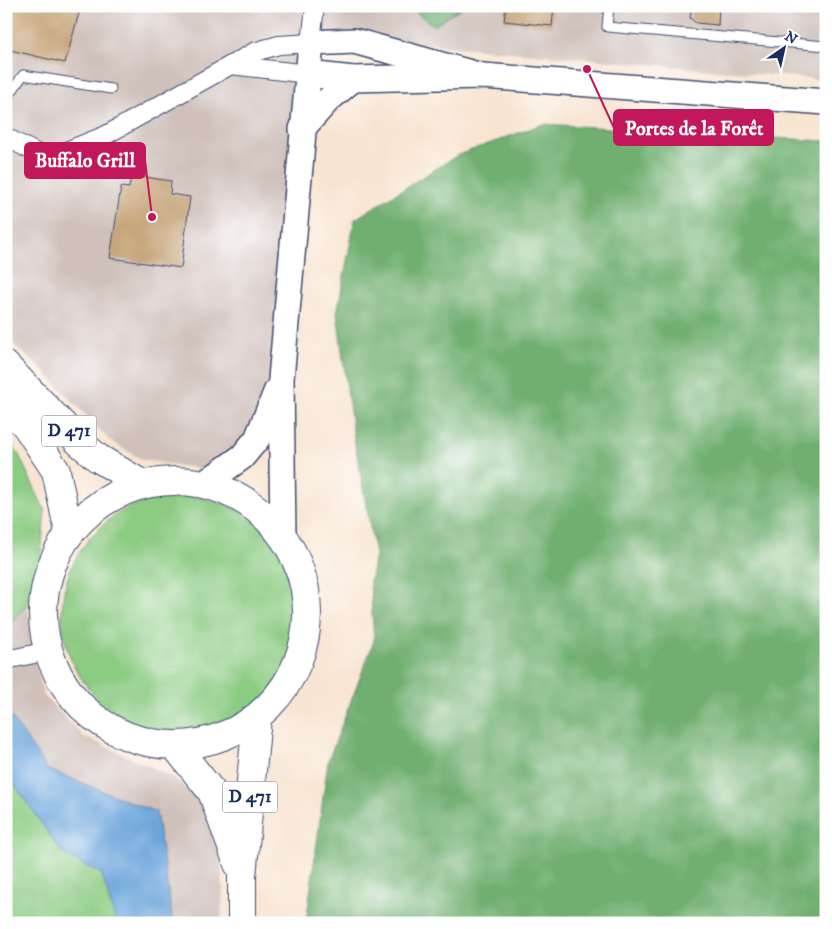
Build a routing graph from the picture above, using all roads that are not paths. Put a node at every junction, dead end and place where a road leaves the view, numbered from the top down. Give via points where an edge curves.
1 (315, 6) edge
2 (609, 6) edge
3 (311, 43) junction
4 (826, 46) edge
5 (231, 65) junction
6 (308, 74) junction
7 (482, 76) junction
8 (353, 80) junction
9 (111, 89) dead end
10 (6, 100) edge
11 (826, 102) edge
12 (302, 129) junction
13 (6, 136) edge
14 (6, 366) edge
15 (281, 379) junction
16 (6, 404) edge
17 (142, 484) junction
18 (204, 484) junction
19 (69, 533) junction
20 (283, 536) junction
21 (48, 652) junction
22 (6, 660) edge
23 (257, 718) junction
24 (175, 746) junction
25 (242, 876) junction
26 (242, 923) edge

1 - 3 street
2 - 4 lane via 607,27
3 - 5 street via 279,45 254,52
3 - 6 main road
3 - 7 main road via 354,41
5 - 6 street
5 - 13 street via 106,135 56,155 40,155
6 - 8 main road
6 - 12 main road
7 - 8 main road
7 - 11 main road
8 - 12 main road via 328,100
9 - 10 lane via 22,75
12 - 15 main road
14 - 17 main road, D 471 via 79,442 98,458
15 - 18 main road via 257,439 242,457
15 - 20 main road
16 - 19 main road, D 471 via 27,427 56,471
17 - 18 main road via 173,480
17 - 19 main road via 101,502
18 - 20 main road via 234,494 262,512
19 - 21 main road via 56,554 44,594 43,627
20 - 23 main road via 302,572 308,612 306,628 302,652 285,688
21 - 22 street
21 - 24 main road via 67,689 96,719 134,739
23 - 24 main road via 219,739
23 - 25 main road, D 471
24 - 25 main road, D 471 via 212,792
25 - 26 main road, D 471

